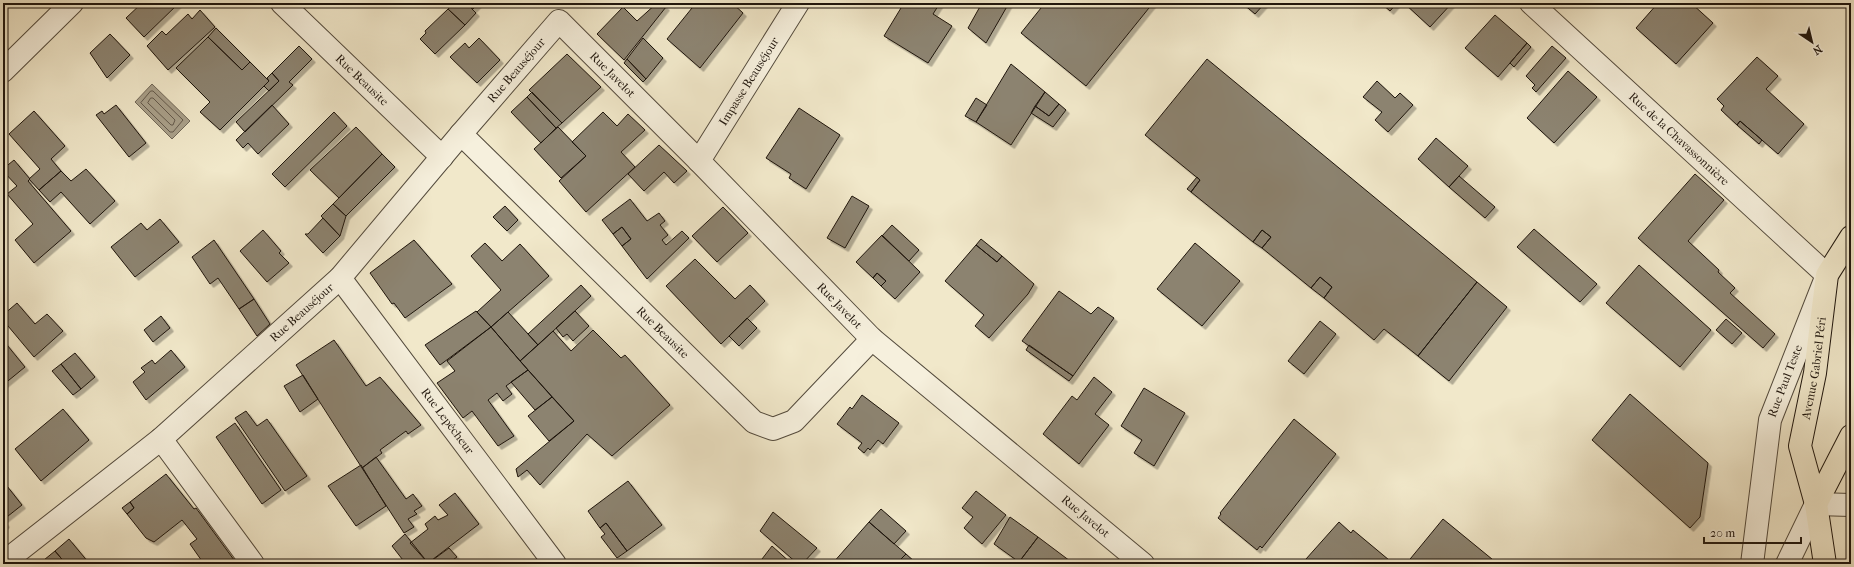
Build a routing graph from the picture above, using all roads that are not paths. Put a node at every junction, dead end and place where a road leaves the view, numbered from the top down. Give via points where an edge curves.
1 (72, 3) edge
2 (282, 3) edge
3 (798, 3) edge
4 (1532, 3) edge
5 (559, 21) joint
6 (3, 71) edge
7 (461, 134) junction
8 (442, 157) junction
9 (699, 160) junction
10 (1851, 237) edge
11 (1827, 275) junction
12 (340, 278) junction
13 (872, 339) junction
14 (1851, 436) edge
15 (161, 439) junction
16 (1816, 504) junction
17 (1851, 505) edge
18 (3, 563) edge
19 (253, 564) edge
20 (555, 564) edge
21 (1143, 564) edge
22 (1752, 564) edge
23 (1787, 564) edge
24 (1803, 564) edge
25 (1825, 564) edge

1 - 6 street
2 - 8 street, Rue Beausite
3 - 9 street, Impasse Beauséjour
4 - 11 street, Rue de la Chavassonnière
5 - 7 street, Rue Beauséjour
5 - 9 street, Rue Javelot
7 - 8 street, Rue Beauséjour
7 - 13 street, Rue Beausite via 754,422 773,429 794,421
8 - 12 street, Rue Beauséjour
9 - 13 street, Rue Javelot
10 - 11 main road, Avenue Gabriel Péri
11 - 16 main road, Avenue Gabriel Péri via 1815,373 1800,446
11 - 22 street, Rue Paul Teste via 1770,420
12 - 15 street, Rue Beauséjour
12 - 20 street, Rue Lepêcheur
13 - 21 street, Rue Javelot
14 - 16 main road
15 - 18 street, Rue Beauséjour
15 - 19 street
16 - 17 street
16 - 23 street
16 - 24 street
16 - 25 main road, Avenue Gabriel Péri

